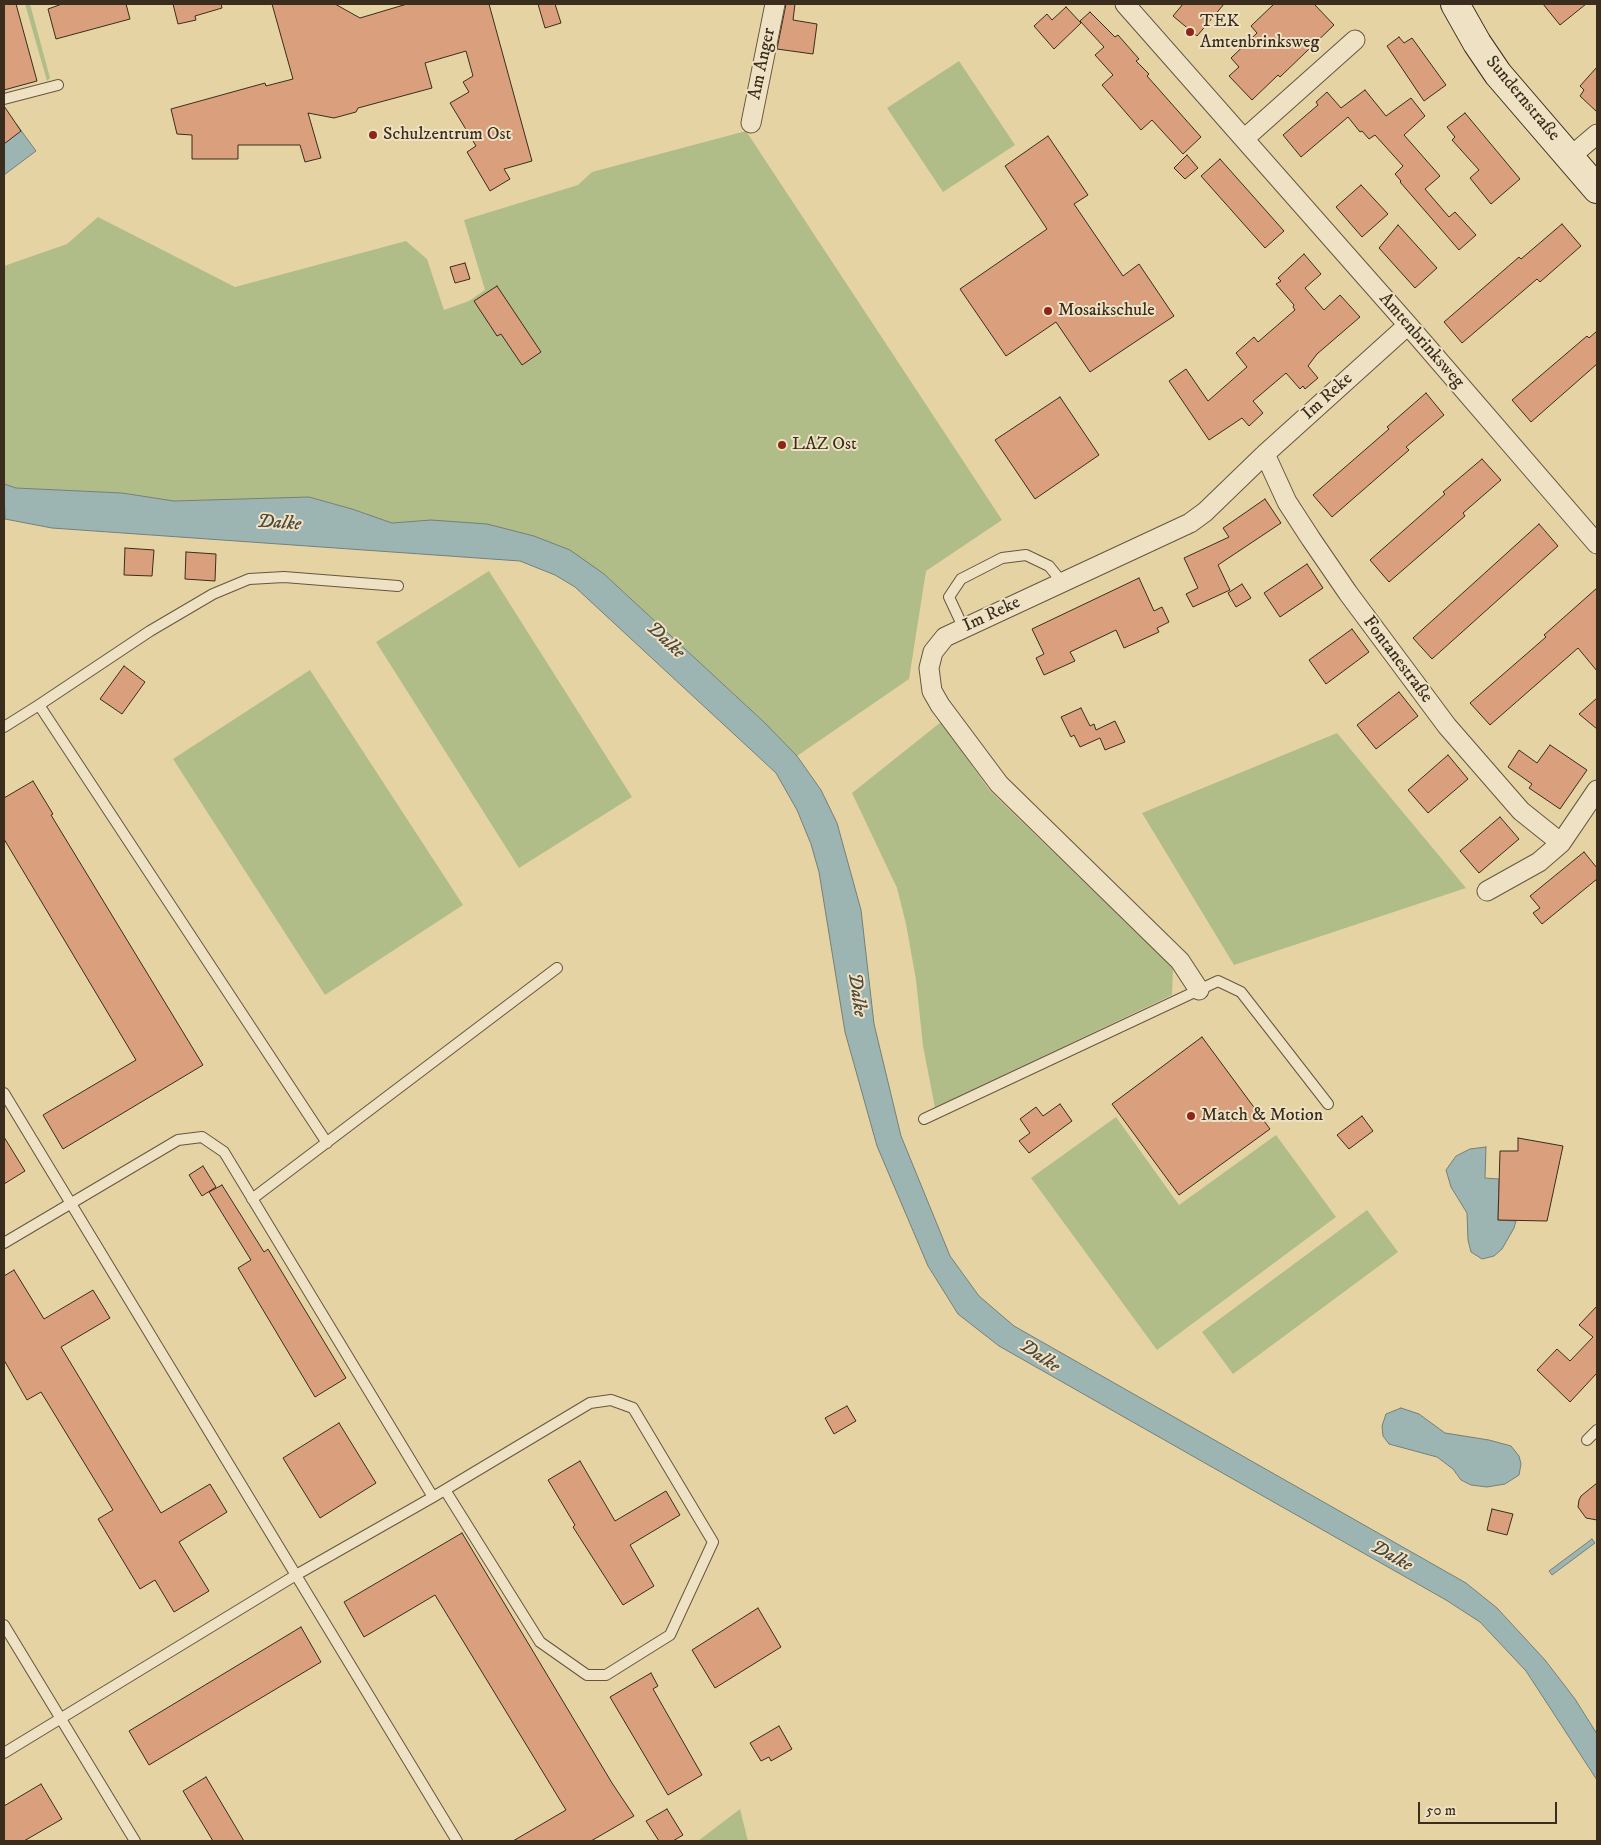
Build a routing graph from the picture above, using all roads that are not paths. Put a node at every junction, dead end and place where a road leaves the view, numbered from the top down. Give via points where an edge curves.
1 (775, 4) edge
2 (1125, 4) edge
3 (1455, 4) edge
4 (1355, 40) dead end
5 (58, 85) dead end
6 (4, 99) edge
7 (751, 124) dead end
8 (1597, 134) edge
9 (1244, 139) junction
10 (1570, 157) junction
11 (1597, 189) edge
12 (1408, 325) junction
13 (1266, 454) junction
14 (1597, 544) edge
15 (1062, 582) junction
16 (398, 586) dead end
17 (964, 629) junction
18 (39, 704) junction
19 (4, 726) edge
20 (1597, 790) edge
21 (1561, 843) junction
22 (1487, 891) dead end
23 (557, 968) dead end
24 (1199, 990) junction
25 (4, 1093) edge
26 (1328, 1104) dead end
27 (924, 1119) dead end
28 (327, 1143) junction
29 (252, 1199) junction
30 (71, 1203) junction
31 (4, 1243) edge
32 (1597, 1430) edge
33 (1587, 1440) dead end
34 (446, 1490) junction
35 (433, 1497) junction
36 (296, 1575) junction
37 (4, 1625) edge
38 (60, 1718) junction
39 (4, 1753) edge
40 (135, 1841) edge
41 (457, 1841) edge

1 - 7 street, Am Anger
2 - 9 street, Amtenbrinksweg
3 - 10 street, Sundernstraße via 1476,43 1498,74
4 - 9 street
5 - 6 lane
8 - 10 street
9 - 12 street, Amtenbrinksweg
10 - 11 street, Sundernstraße
12 - 13 street, Im Reke
12 - 14 street, Amtenbrinksweg
13 - 15 street, Im Reke via 1190,523
13 - 21 street, Fontanestraße via 1287,502 1348,593 1447,726 1520,811
15 - 17 street, Im Reke
15 - 17 lane via 1049,566 1026,555 1002,558 961,578 948,597
16 - 18 lane via 284,577 249,579 213,594 158,626
17 - 24 street, Im Reke via 945,637 933,652 929,668 932,691 940,705 999,784 1180,961
18 - 19 lane
18 - 28 lane
20 - 21 street
21 - 22 street via 1538,862
23 - 28 lane
24 - 26 lane via 1218,981 1241,992
24 - 27 lane
25 - 30 lane
28 - 29 lane
29 - 30 lane via 224,1152 202,1137 178,1140
29 - 35 lane
30 - 31 lane
30 - 36 lane
32 - 33 lane
34 - 34 lane via 590,1403 611,1400 633,1408 713,1542 670,1635 606,1675 588,1675 540,1642
34 - 35 lane
35 - 36 lane
36 - 38 lane
36 - 41 lane
37 - 38 lane
38 - 39 lane
38 - 40 lane

